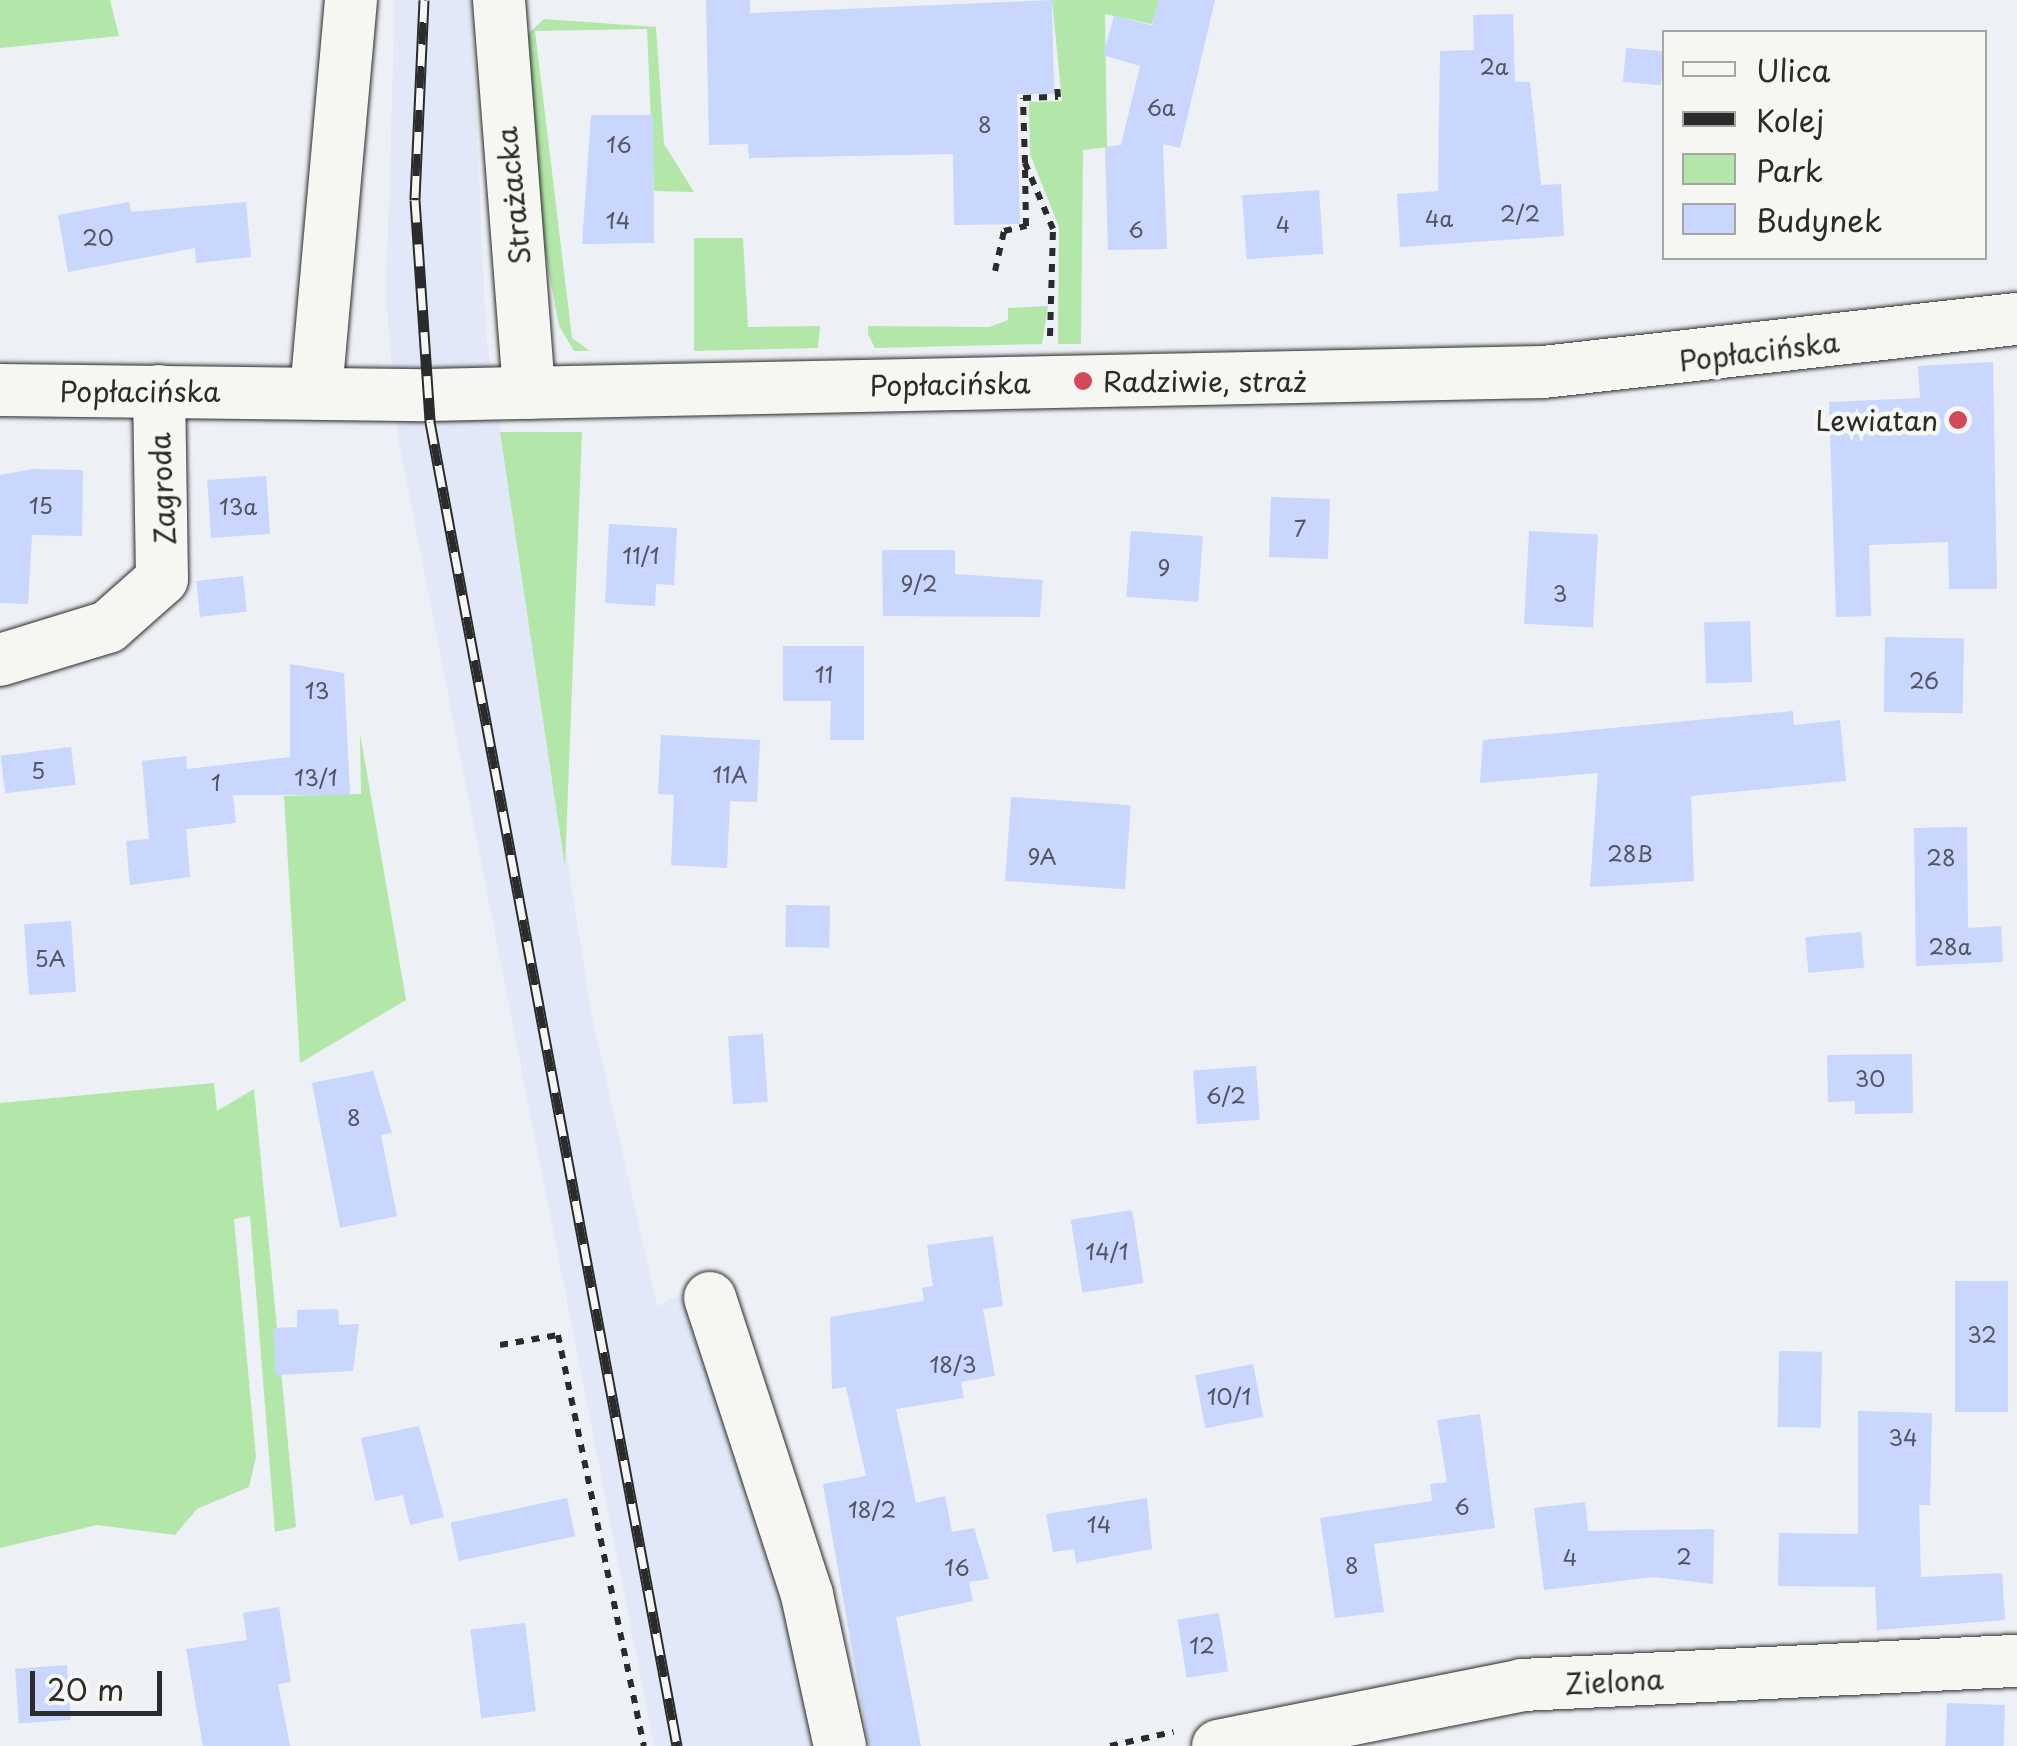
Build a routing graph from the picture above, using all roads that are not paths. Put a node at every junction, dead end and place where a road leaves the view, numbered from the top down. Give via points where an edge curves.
1 (351, 0) edge
2 (499, 0) edge
3 (2017, 319) edge
4 (0, 390) edge
5 (159, 391) junction
6 (316, 392) junction
7 (530, 392) junction
8 (0, 660) edge
9 (710, 1298) dead end
10 (2017, 1661) edge
11 (840, 1746) edge
12 (1218, 1746) edge

1 - 6 street
2 - 7 street, Strażacka
3 - 7 street, Popłacińska via 1544,372
4 - 5 street, Popłacińska
5 - 6 street, Popłacińska
5 - 8 street, Zagroda via 162,579 108,628
6 - 7 street, Popłacińska
9 - 11 street via 807,1595
10 - 12 street, Zielona via 1522,1686

